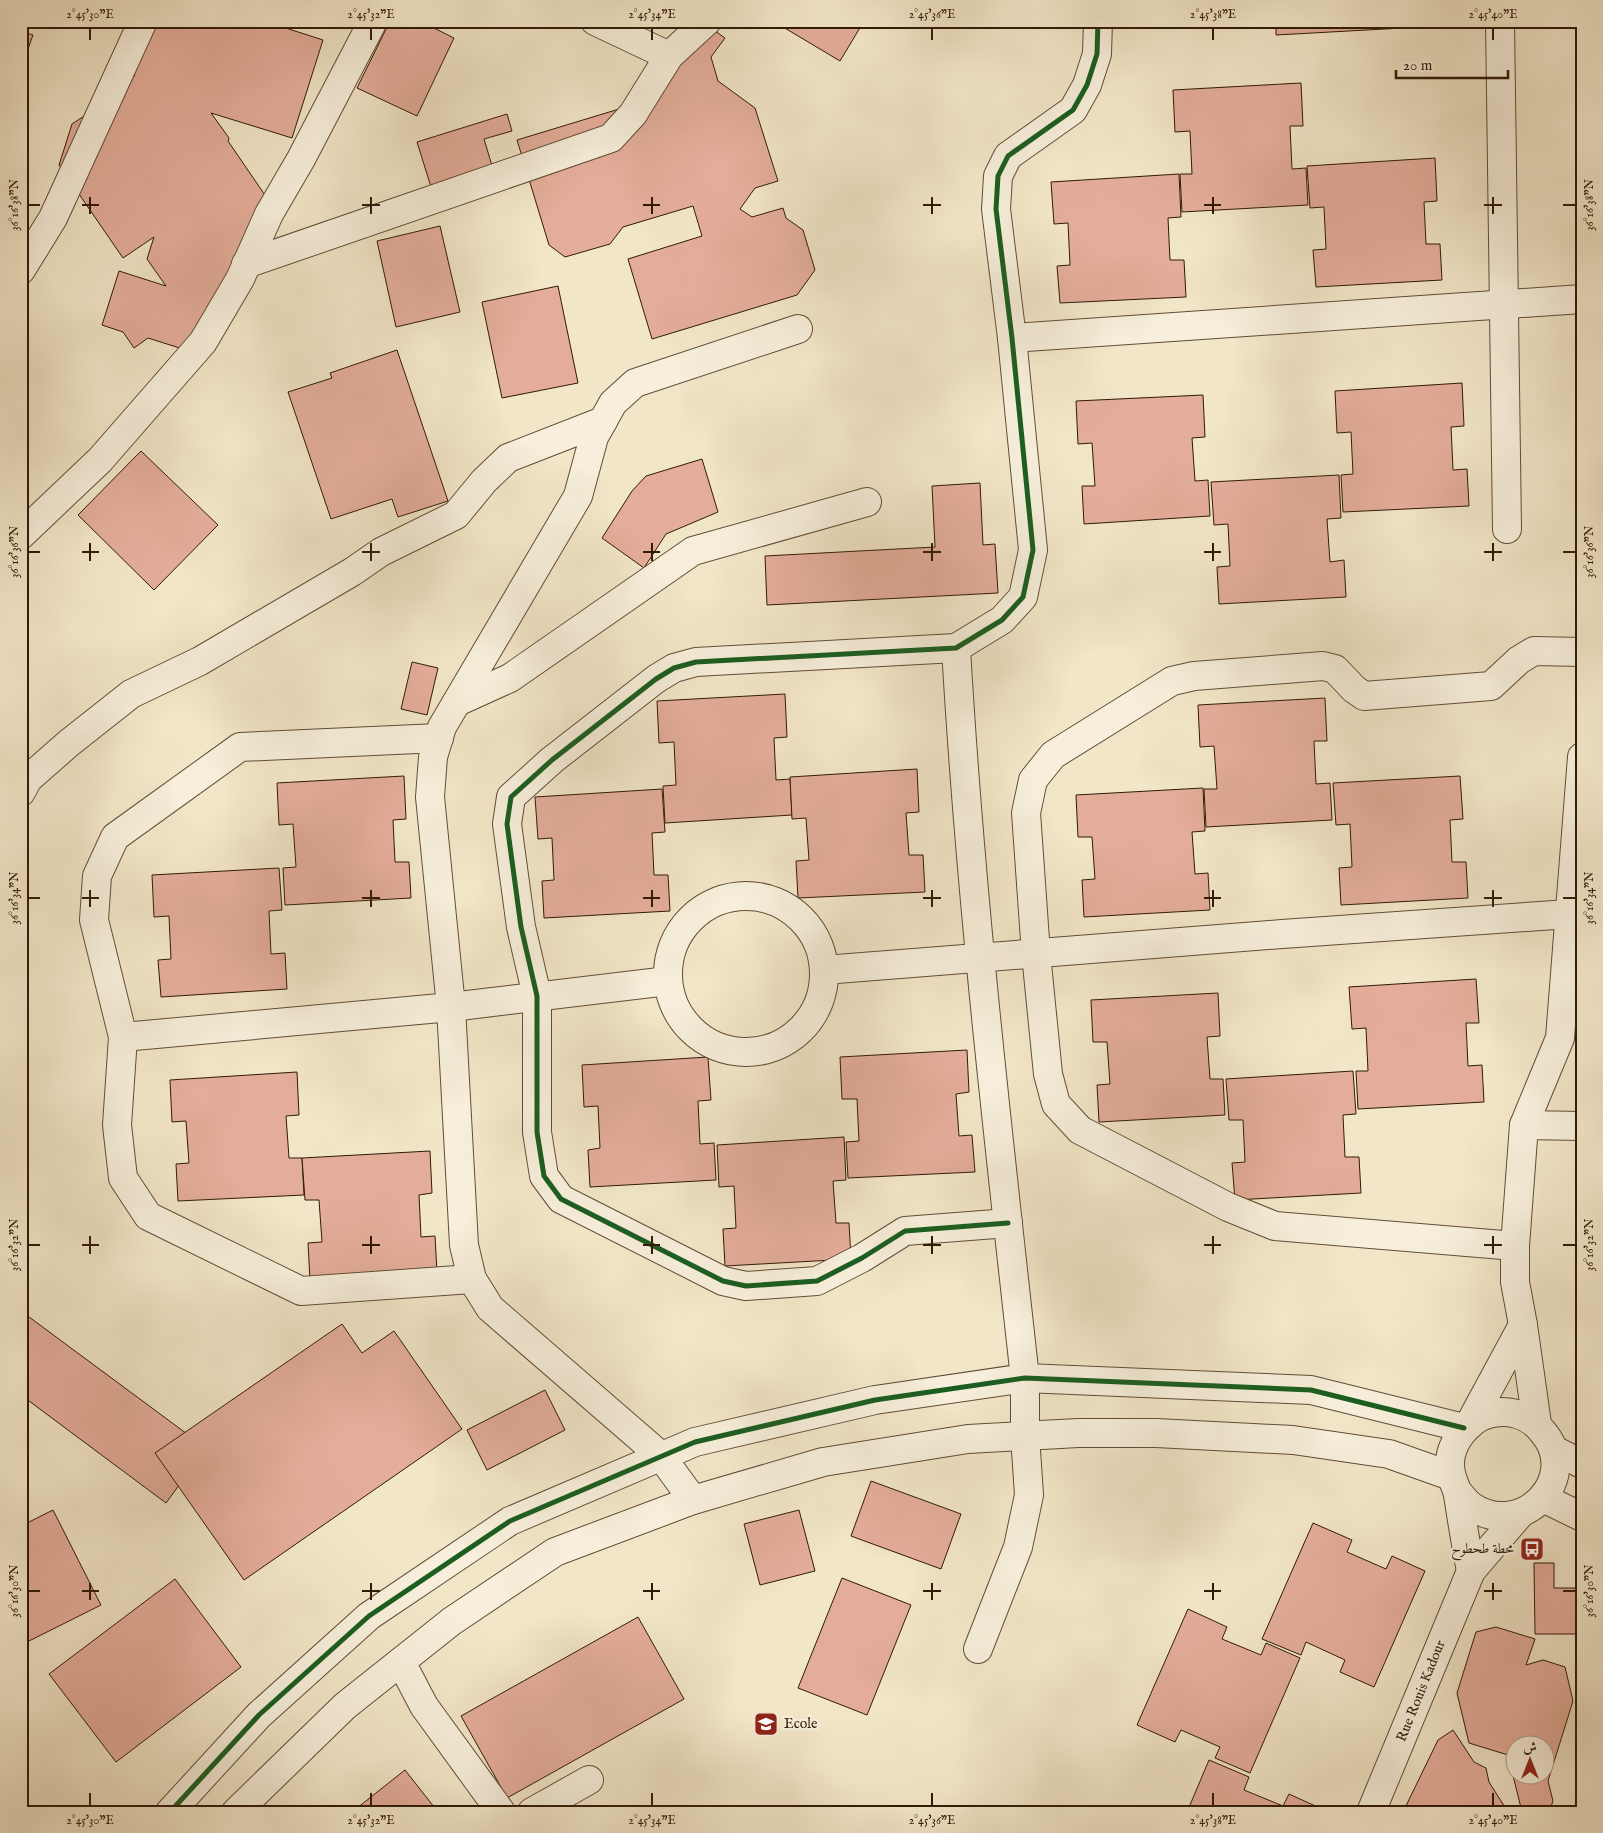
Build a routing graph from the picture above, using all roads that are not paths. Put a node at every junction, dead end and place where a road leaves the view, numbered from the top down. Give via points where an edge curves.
1 (143, 21) edge
2 (373, 21) edge
3 (595, 21) edge
4 (708, 21) edge
5 (1098, 21) edge
6 (1500, 21) edge
7 (669, 56) junction
8 (246, 264) junction
9 (21, 270) edge
10 (1582, 299) edge
11 (1505, 305) junction
12 (798, 329) dead end
13 (1012, 338) junction
14 (603, 421) junction
15 (868, 502) dead end
16 (1507, 529) dead end
17 (21, 535) edge
18 (956, 648) junction
19 (1582, 652) edge
20 (457, 702) junction
21 (439, 738) junction
22 (1582, 757) edge
23 (21, 792) edge
24 (1578, 851) edge
25 (1569, 914) junction
26 (1036, 954) junction
27 (980, 958) junction
28 (824, 970) junction
29 (668, 981) junction
30 (537, 996) junction
31 (451, 1007) junction
32 (123, 1037) junction
33 (1524, 1125) junction
34 (1582, 1126) edge
35 (1008, 1223) junction
36 (1515, 1246) junction
37 (472, 1280) junction
38 (1523, 1325) junction
39 (1024, 1378) junction
40 (1536, 1424) junction
41 (1467, 1426) junction
42 (1025, 1436) junction
43 (1554, 1450) junction
44 (661, 1456) junction
45 (1582, 1464) edge
46 (1454, 1484) junction
47 (1543, 1498) junction
48 (693, 1500) junction
49 (1520, 1514) junction
50 (1582, 1517) edge
51 (1471, 1571) junction
52 (978, 1649) dead end
53 (401, 1662) junction
54 (589, 1780) dead end
55 (170, 1812) edge
56 (236, 1812) edge
57 (501, 1812) edge
58 (532, 1812) edge
59 (1371, 1812) edge

1 - 9 street via 53,218
2 - 8 street via 269,214
3 - 7 street
4 - 7 street
5 - 13 street via 1097,54 1087,85 1073,110 1008,156 998,176 996,209
6 - 11 street
7 - 8 street via 633,114 612,138
8 - 17 street via 203,342 100,460
10 - 11 street
11 - 13 street
11 - 16 street
12 - 14 street via 635,383 613,403
13 - 18 street via 1033,550 1024,597 1002,620
14 - 20 street via 594,437 578,496
14 - 23 street via 508,458 456,515 381,552 200,661 131,694 28,779
15 - 20 street via 693,551 510,678
18 - 27 street
18 - 30 street via 696,662 674,668 552,760 512,797 507,824 520,927
19 - 26 street via 1534,652 1519,660 1491,686 1364,696 1335,669 1323,666 1194,676 1172,681 1053,755 1033,780 1026,813
20 - 21 street
21 - 31 street via 433,758 430,797
21 - 32 street via 240,747 115,837 97,876 94,920
22 - 24 street
24 - 25 street
25 - 26 street
25 - 33 street via 1560,1038
26 - 27 street
26 - 36 street via 1048,1074 1056,1104 1080,1130 1228,1207 1275,1226
27 - 28 street
27 - 35 street
28 - 29 street via 825,983 816,1012 799,1034 775,1048 748,1053 723,1050 699,1038 680,1018 669,993
28 - 29 street via 823,955 812,930 793,910 768,898 742,895 716,902 692,916 676,938 668,964
29 - 30 street
30 - 31 street
30 - 35 street via 537,1132 544,1176 562,1199 722,1281 746,1286 818,1281 905,1231
31 - 32 street
31 - 37 street via 464,1244
32 - 37 street via 117,1125 123,1178 148,1216 301,1291
33 - 34 street
33 - 36 street
35 - 39 street
36 - 38 street via 1515,1282
37 - 44 street via 490,1308
38 - 40 street
38 - 41 street
39 - 41 street via 1311,1390
39 - 42 street
39 - 44 street via 874,1400 695,1442
40 - 41 street via 1508,1412 1477,1418
40 - 43 street
41 - 46 street via 1455,1442 1450,1459
42 - 46 street via 1156,1434 1293,1440 1389,1454
42 - 48 street via 968,1439 823,1462
42 - 52 street via 1029,1495 1018,1547
43 - 45 street
43 - 47 street via 1553,1481
44 - 48 street
44 - 55 street via 510,1521 368,1616 260,1715
46 - 49 street via 1470,1505 1485,1513 1502,1516
46 - 51 street
47 - 49 street
47 - 50 street
48 - 53 street via 555,1552 452,1621
49 - 51 street, Rue Rouis Kadour
51 - 59 street, Rue Rouis Kadour
53 - 56 street via 345,1706
53 - 57 street via 424,1706
54 - 58 street

